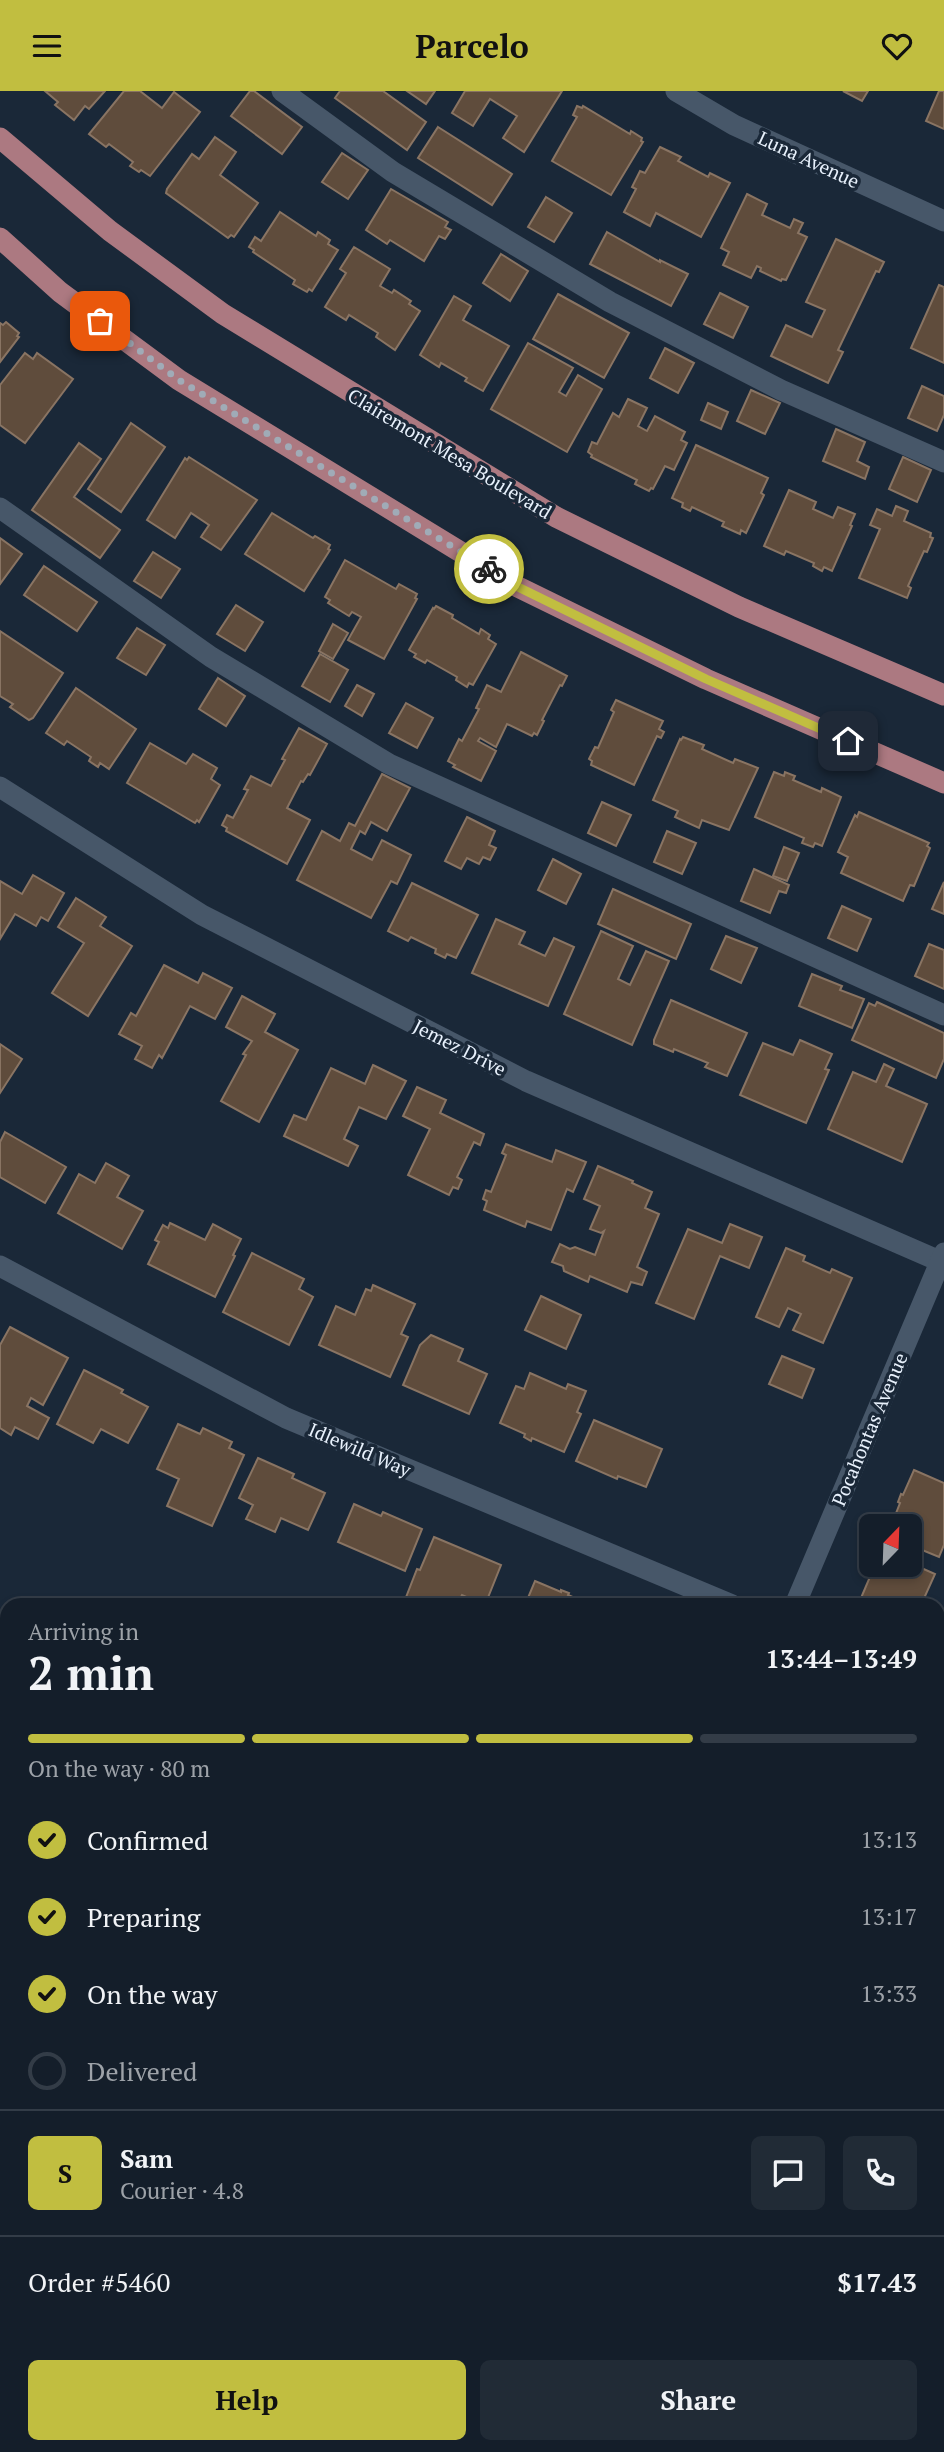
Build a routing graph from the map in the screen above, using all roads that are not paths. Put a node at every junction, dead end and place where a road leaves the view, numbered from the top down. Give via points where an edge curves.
1 (282, 91) edge
2 (676, 91) edge
3 (0, 138) edge
4 (944, 221) edge
5 (0, 238) edge
6 (944, 462) edge
7 (0, 507) edge
8 (944, 695) edge
9 (944, 783) edge
10 (0, 787) edge
11 (944, 1014) edge
12 (943, 1259) edge
13 (0, 1266) edge
14 (715, 1598) edge
15 (798, 1598) edge

1 - 6 street via 393,172 610,302 781,390
2 - 4 street, Luna Avenue via 734,125
3 - 8 main road, Clairemont Mesa Boulevard via 110,231 223,314 556,517 739,607
5 - 9 main road via 60,292 179,380 518,587 706,679
7 - 11 street via 211,657 389,764
10 - 12 street, Jemez Drive via 202,915 526,1081
12 - 15 street, Pocahontas Avenue
13 - 14 street, Idlewild Way via 286,1418

